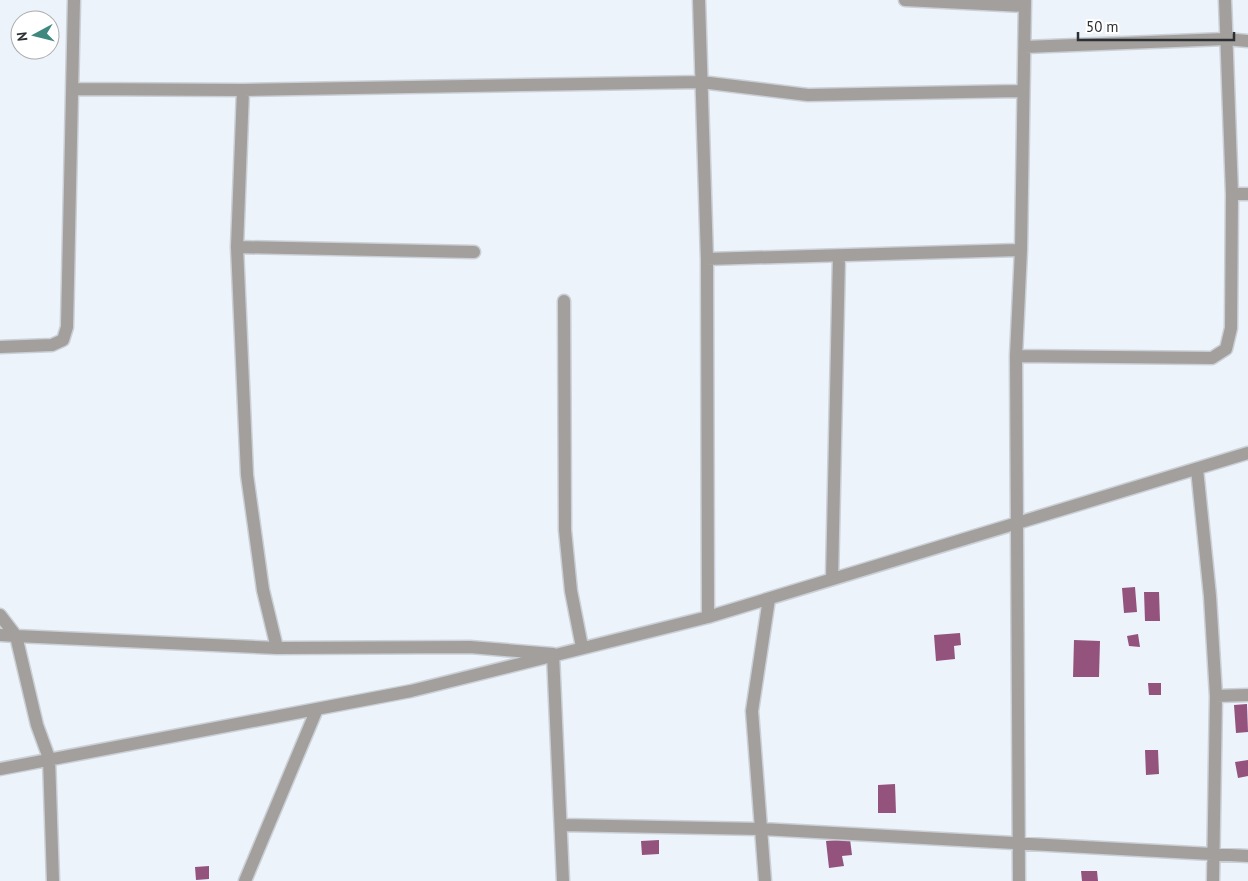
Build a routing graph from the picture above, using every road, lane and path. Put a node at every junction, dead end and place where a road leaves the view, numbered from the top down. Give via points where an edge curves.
1 (74, 0) edge
2 (699, 0) edge
3 (905, 0) edge
4 (1225, 0) edge
5 (1025, 3) edge
6 (1225, 39) junction
7 (1248, 41) edge
8 (1024, 47) junction
9 (701, 82) junction
10 (72, 89) junction
11 (242, 90) junction
12 (1022, 91) junction
13 (1232, 194) junction
14 (1248, 194) edge
15 (237, 247) junction
16 (1021, 250) junction
17 (474, 252) dead end
18 (839, 256) junction
19 (707, 259) junction
20 (564, 301) dead end
21 (0, 347) edge
22 (1016, 356) junction
23 (1248, 453) edge
24 (1197, 469) junction
25 (1018, 524) junction
26 (832, 579) junction
27 (769, 598) junction
28 (0, 615) edge
29 (708, 617) junction
30 (0, 635) edge
31 (16, 636) junction
32 (277, 648) junction
33 (582, 648) junction
34 (553, 654) junction
35 (1248, 695) edge
36 (1216, 696) junction
37 (317, 709) junction
38 (49, 758) junction
39 (0, 769) edge
40 (562, 825) junction
41 (760, 829) junction
42 (1019, 843) junction
43 (1213, 855) junction
44 (1248, 856) edge
45 (53, 881) edge
46 (245, 881) edge
47 (563, 881) edge
48 (765, 881) edge
49 (1019, 881) edge
50 (1213, 881) edge

1 - 10 street
2 - 9 street
3 - 5 street
4 - 6 street
5 - 8 street
6 - 7 street
6 - 8 street
6 - 13 street
8 - 12 street
9 - 11 street
9 - 12 street via 808,95
9 - 19 street
10 - 11 street
10 - 21 street via 67,327 63,340 52,345
11 - 15 street
12 - 16 street
13 - 14 street
13 - 22 street via 1232,328 1226,349 1212,358
15 - 17 street
15 - 32 street via 247,475 263,590
16 - 18 street
16 - 22 street
18 - 19 street
18 - 26 street
19 - 29 street
20 - 33 street via 565,530 571,591
22 - 25 street
23 - 24 street
24 - 25 street
24 - 36 street
25 - 26 street
25 - 42 street
26 - 27 street
27 - 29 street
27 - 41 street via 752,711
28 - 31 street
29 - 33 street
30 - 31 street
31 - 32 street
31 - 38 street via 37,725
32 - 34 street via 418,646
33 - 34 street
34 - 37 street via 410,691
34 - 40 street
35 - 36 street
36 - 43 street
37 - 38 street
37 - 46 street
38 - 39 street
38 - 45 street
40 - 41 street
40 - 47 street
41 - 42 street
41 - 48 street
42 - 43 street
42 - 49 street
43 - 44 street
43 - 50 street

